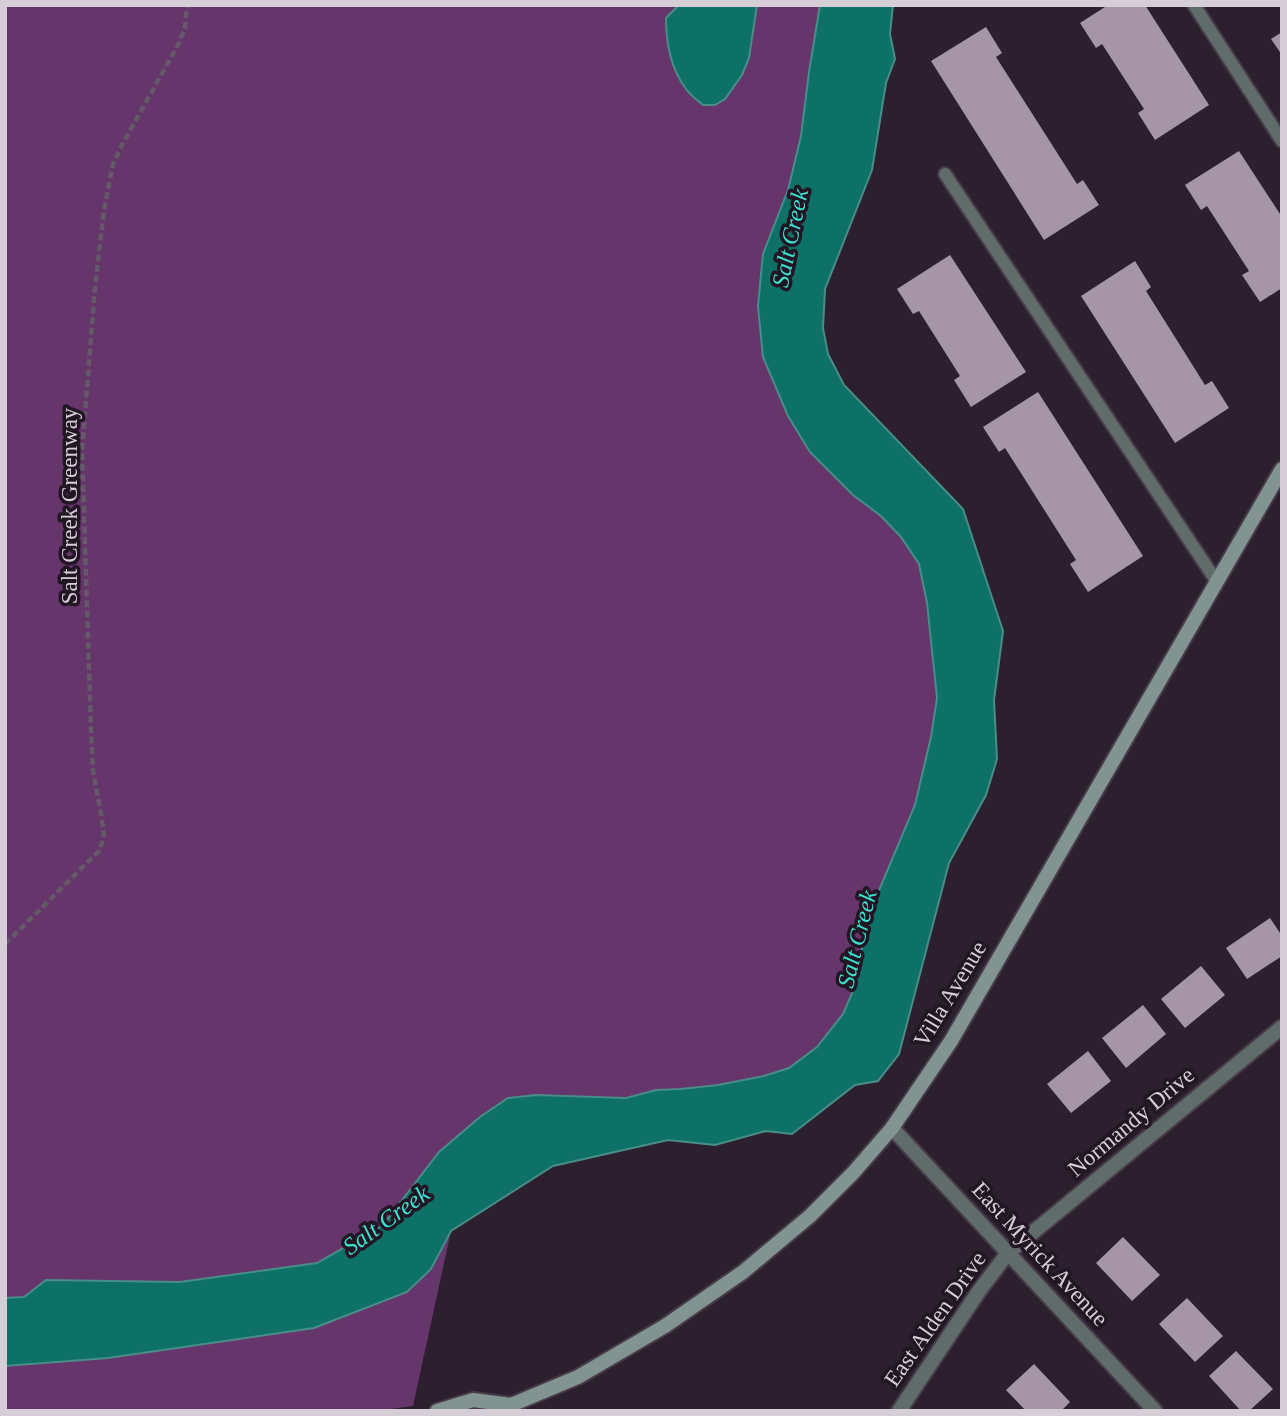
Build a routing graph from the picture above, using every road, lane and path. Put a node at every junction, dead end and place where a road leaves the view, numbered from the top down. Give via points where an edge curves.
1 (187, 5) edge
2 (1194, 5) edge
3 (1282, 141) edge
4 (944, 174) dead end
5 (1282, 469) edge
6 (1217, 582) junction
7 (5, 944) edge
8 (1282, 1027) edge
9 (892, 1128) junction
10 (1008, 1253) junction
11 (508, 1408) edge
12 (437, 1411) edge
13 (899, 1411) edge
14 (1155, 1411) edge

1 - 7 path, Salt Creek Greenway via 178,45 113,164 97,274 82,451 93,771 104,836 99,851
2 - 3 lane
4 - 6 lane
5 - 6 main road, Villa Avenue
6 - 9 main road, Villa Avenue via 951,1041
8 - 10 street, Normandy Drive
9 - 10 street, East Myrick Avenue
9 - 11 main road, Villa Avenue via 810,1216 743,1272 665,1326 578,1377
10 - 13 street, East Alden Drive
10 - 14 street, East Myrick Avenue
11 - 12 main road, Villa Avenue via 473,1400

